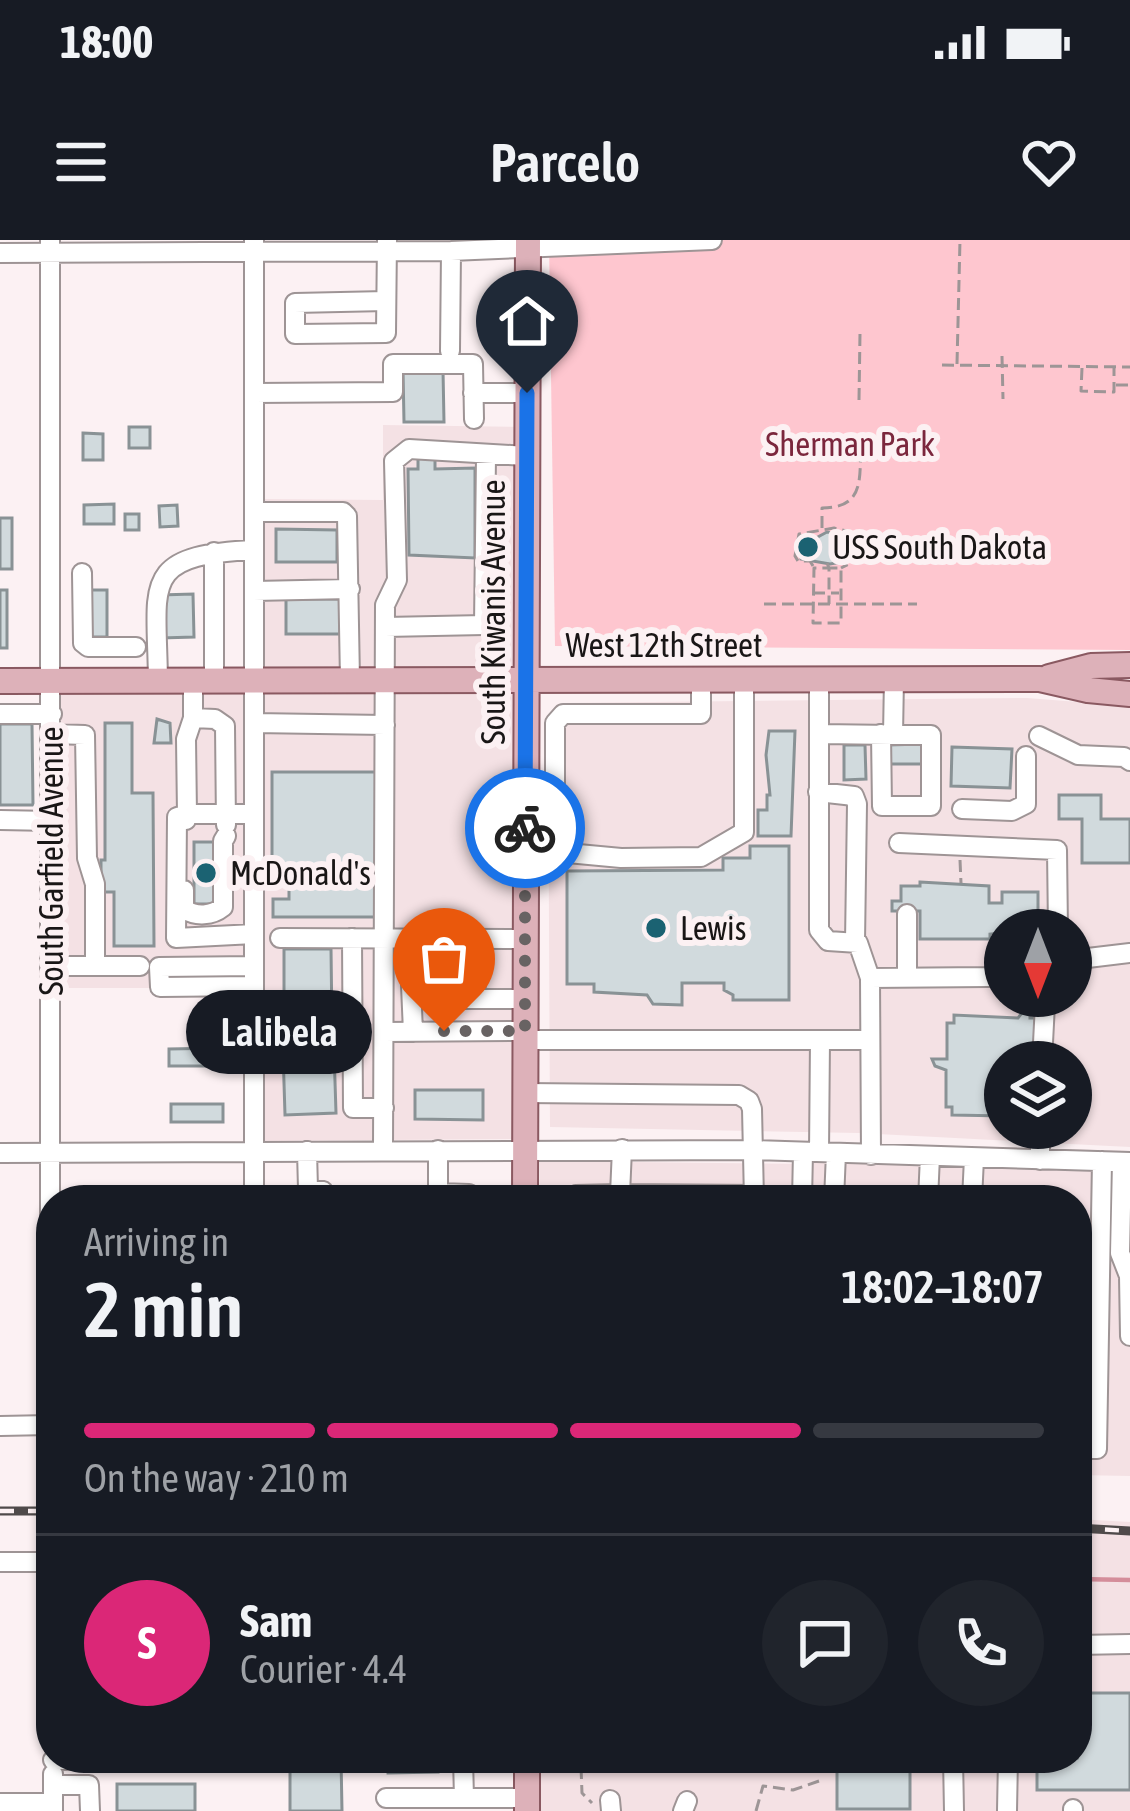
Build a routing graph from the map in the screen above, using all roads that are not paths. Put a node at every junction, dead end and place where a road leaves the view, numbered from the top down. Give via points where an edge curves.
1 (712, 240) edge
2 (387, 245) edge
3 (528, 245) edge
4 (50, 246) edge
5 (254, 246) edge
6 (451, 251) junction
7 (0, 253) edge
8 (386, 301) junction
9 (450, 351) dead end
10 (254, 393) junction
11 (473, 393) junction
12 (527, 393) junction
13 (474, 418) dead end
14 (486, 456) junction
15 (527, 457) junction
16 (254, 512) junction
17 (254, 550) junction
18 (214, 551) junction
19 (82, 573) dead end
20 (350, 589) junction
21 (254, 591) junction
22 (385, 627) junction
23 (136, 647) dead end
24 (1130, 665) edge
25 (819, 677) junction
26 (701, 678) junction
27 (744, 678) junction
28 (894, 678) junction
29 (526, 679) junction
30 (1040, 679) junction
31 (204, 680) junction
32 (254, 680) junction
33 (350, 680) junction
34 (385, 680) junction
35 (52, 681) junction
36 (158, 681) junction
37 (0, 682) edge
38 (1130, 694) edge
39 (0, 714) edge
40 (194, 718) junction
41 (254, 723) junction
42 (52, 724) junction
43 (385, 725) junction
44 (821, 734) junction
45 (887, 735) junction
46 (1130, 761) edge
47 (818, 792) junction
48 (962, 809) dead end
49 (187, 814) junction
50 (226, 814) junction
51 (254, 814) junction
52 (0, 820) edge
53 (51, 820) junction
54 (226, 836) junction
55 (899, 843) dead end
56 (525, 849) junction
57 (555, 852) junction
58 (1058, 909) edge
59 (907, 914) dead end
60 (225, 934) junction
61 (254, 934) junction
62 (280, 938) dead end
63 (352, 938) junction
64 (385, 938) junction
65 (410, 938) junction
66 (525, 939) junction
67 (855, 942) junction
68 (1130, 953) edge
69 (1092, 958) edge
70 (94, 966) junction
71 (140, 966) dead end
72 (254, 966) junction
73 (51, 967) junction
74 (984, 974) edge
75 (411, 976) junction
76 (870, 977) junction
77 (907, 977) junction
78 (254, 986) junction
79 (525, 999) junction
80 (412, 1031) junction
81 (384, 1032) junction
82 (525, 1035) junction
83 (820, 1040) junction
84 (870, 1040) junction
85 (524, 1093) junction
86 (384, 1108) junction
87 (524, 1149) junction
88 (622, 1149) junction
89 (1040, 1149) edge
90 (307, 1150) junction
91 (383, 1150) junction
92 (438, 1150) junction
93 (754, 1150) junction
94 (254, 1151) junction
95 (0, 1153) edge
96 (51, 1153) junction
97 (819, 1153) junction
98 (871, 1155) junction
99 (930, 1156) junction
100 (974, 1158) junction
101 (1040, 1160) junction
102 (1123, 1162) edge
103 (51, 1185) edge
104 (254, 1185) edge
105 (308, 1185) edge
106 (438, 1185) edge
107 (525, 1185) edge
108 (620, 1185) edge
109 (754, 1185) edge
110 (807, 1185) edge
111 (829, 1185) edge
112 (929, 1185) edge
113 (973, 1185) edge
114 (1130, 1336) edge
115 (1092, 1393) edge
116 (1098, 1393) junction
117 (36, 1425) edge
118 (0, 1426) edge
119 (1092, 1449) edge
120 (0, 1562) edge
121 (36, 1562) edge
122 (1130, 1644) edge
123 (1092, 1645) edge
124 (464, 1773) edge
125 (527, 1773) edge
126 (953, 1773) edge
127 (1008, 1773) edge
128 (386, 1798) dead end
129 (464, 1798) junction
130 (53, 1800) edge
131 (0, 1803) edge
132 (527, 1804) edge
133 (90, 1811) edge
134 (954, 1811) edge
135 (1007, 1811) edge

1 - 3 street
2 - 5 street
2 - 6 street
2 - 8 street
3 - 6 street
3 - 12 main road, South Kiwanis Avenue
4 - 5 street
4 - 7 street
4 - 35 street, South Garfield Avenue
5 - 10 street
6 - 9 street
8 - 8 street via 386,333 295,334 295,303
10 - 11 street via 394,392 393,364 473,364
10 - 16 street
11 - 12 street
11 - 13 street
12 - 15 main road, South Kiwanis Avenue
14 - 15 street
14 - 22 street via 409,449 394,461 397,580
14 - 22 street via 484,625
15 - 29 main road, South Kiwanis Avenue
16 - 17 street
16 - 20 street via 343,512
17 - 18 street
17 - 21 street
18 - 31 street
18 - 36 street via 179,561 157,586
19 - 23 street via 83,643
20 - 21 street
20 - 33 street
21 - 32 street
22 - 34 street
24 - 30 main road, West 12th Street
25 - 27 main road, West 12th Street
25 - 28 main road, West 12th Street
25 - 44 street
26 - 27 main road, West 12th Street
26 - 29 main road, West 12th Street
26 - 57 street via 700,714 563,714 555,723
27 - 57 street via 744,832 701,857
28 - 30 main road, West 12th Street
28 - 45 street
29 - 34 main road, West 12th Street
29 - 56 main road, South Kiwanis Avenue
30 - 38 main road, West 12th Street
31 - 32 main road, West 12th Street
31 - 36 main road, West 12th Street
31 - 40 street
32 - 33 main road, West 12th Street
32 - 41 street
33 - 34 main road, West 12th Street
34 - 43 street
35 - 36 main road, West 12th Street
35 - 37 main road, West 12th Street
35 - 42 street, South Garfield Avenue
39 - 42 street
40 - 49 street via 186,739
40 - 50 street via 225,725
41 - 43 street
41 - 51 street
42 - 53 street, South Garfield Avenue
42 - 70 street via 85,735
43 - 64 street
44 - 45 street
44 - 47 street
45 - 45 street via 931,735 931,806 882,806
46 - 48 street via 1029,744 1026,804
47 - 67 street via 819,930 828,941
47 - 67 street via 846,792 856,804
49 - 50 street
49 - 54 street via 184,909 191,914 223,907
49 - 60 street via 177,817 176,938
50 - 51 street
50 - 54 street
51 - 61 street
52 - 53 street
53 - 73 street, South Garfield Avenue
54 - 60 street via 232,907
55 - 58 street via 1057,850
56 - 57 street
56 - 66 main road, South Kiwanis Avenue
59 - 77 street
60 - 61 street
61 - 72 street
62 - 63 street
63 - 64 street
63 - 86 street via 353,1108
64 - 65 street
64 - 81 street
65 - 66 street
65 - 75 street
66 - 79 main road, South Kiwanis Avenue
67 - 76 street
68 - 69 street
70 - 71 street
70 - 73 street
72 - 78 street
72 - 78 street via 159,967 160,987
73 - 96 street, South Garfield Avenue
74 - 77 street
75 - 79 street via 430,999
75 - 80 street
76 - 77 street
76 - 84 street
78 - 94 street
79 - 82 main road, South Kiwanis Avenue
80 - 81 street
80 - 82 street
81 - 86 street
82 - 83 street
82 - 85 main road, South Kiwanis Avenue
83 - 84 street
83 - 97 street
84 - 98 street
85 - 87 main road, South Kiwanis Avenue
85 - 93 street via 740,1095 752,1108
86 - 91 street
87 - 88 street
87 - 92 street
87 - 107 main road, South Kiwanis Avenue
88 - 93 street
88 - 108 street
89 - 101 street
90 - 91 street
90 - 94 street
90 - 105 street
91 - 92 street
92 - 106 street
93 - 97 street
93 - 109 street
94 - 96 street
94 - 104 street
95 - 96 street
96 - 103 street, South Garfield Avenue
97 - 98 street
97 - 110 street
97 - 111 street
98 - 99 street
99 - 100 street
99 - 112 street
100 - 101 street
100 - 113 street
101 - 102 street
102 - 114 street via 1120,1253 1129,1276
102 - 116 street
115 - 116 street
116 - 119 street
117 - 118 street
120 - 121 street
122 - 123 street
124 - 129 street
125 - 132 main road
126 - 134 street
127 - 135 street
128 - 129 street
129 - 132 street
130 - 131 street
130 - 133 street via 89,1785

